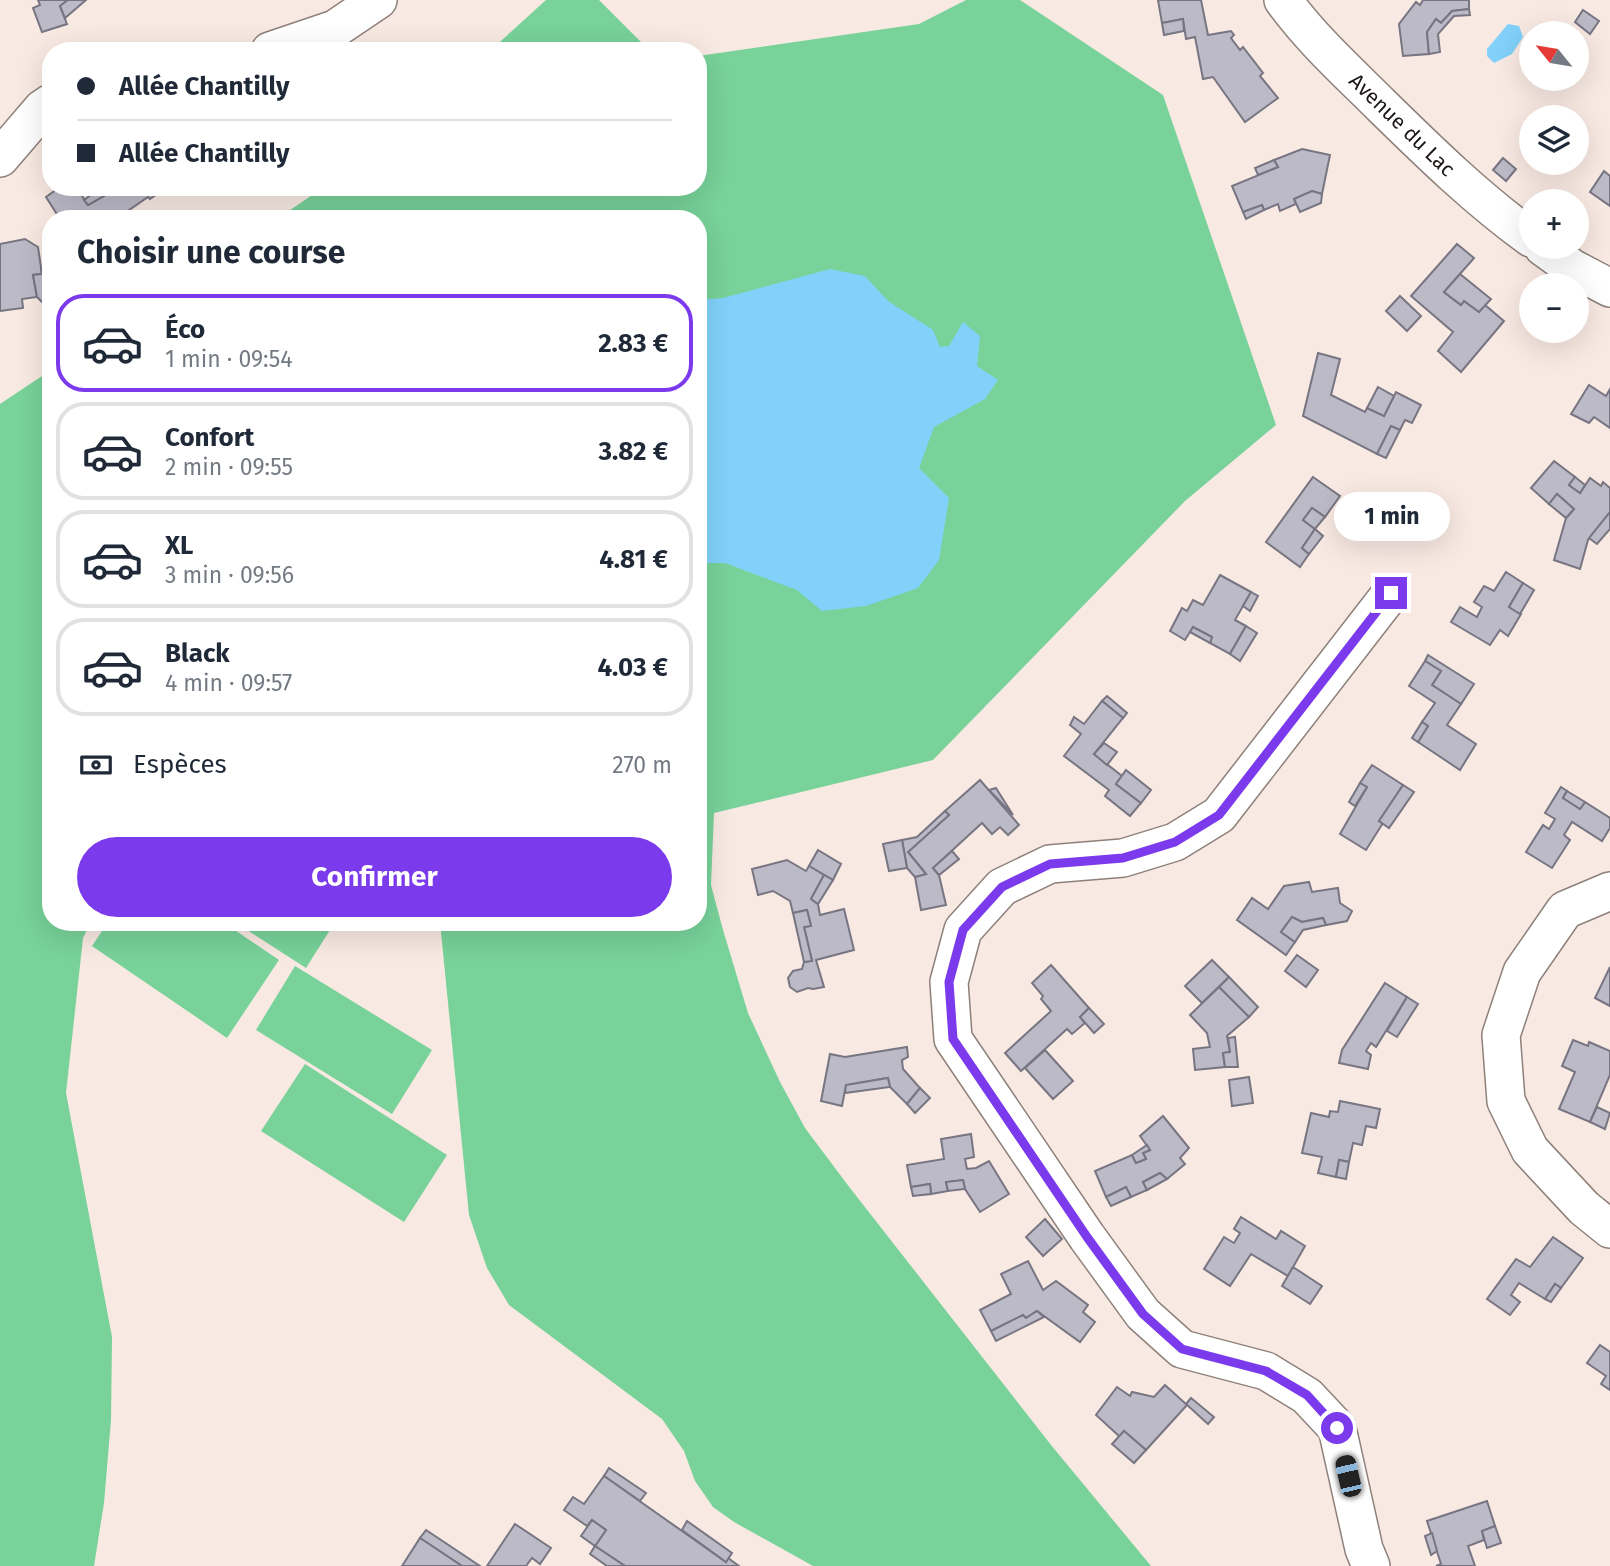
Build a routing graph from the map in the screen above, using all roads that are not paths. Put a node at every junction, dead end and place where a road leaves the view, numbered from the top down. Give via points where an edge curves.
1 (377, 0) edge
2 (1283, 0) edge
3 (297, 42) edge
4 (42, 109) edge
5 (0, 158) edge
6 (1519, 230) edge
7 (1560, 259) edge
8 (1610, 288) edge
9 (1391, 593) dead end
10 (1610, 891) edge
11 (1610, 1229) edge
12 (1371, 1566) edge

1 - 3 street via 335,29
2 - 6 street, Avenue du Lac via 1319,44 1444,166
4 - 5 street
7 - 8 street
9 - 12 street via 1219,815 1175,842 1123,858 1050,864 1002,887 963,930 949,982 953,1039 1143,1314 1182,1349 1266,1371 1307,1395 1337,1428
10 - 11 street via 1565,910 1522,972 1502,1035 1506,1101 1530,1150

